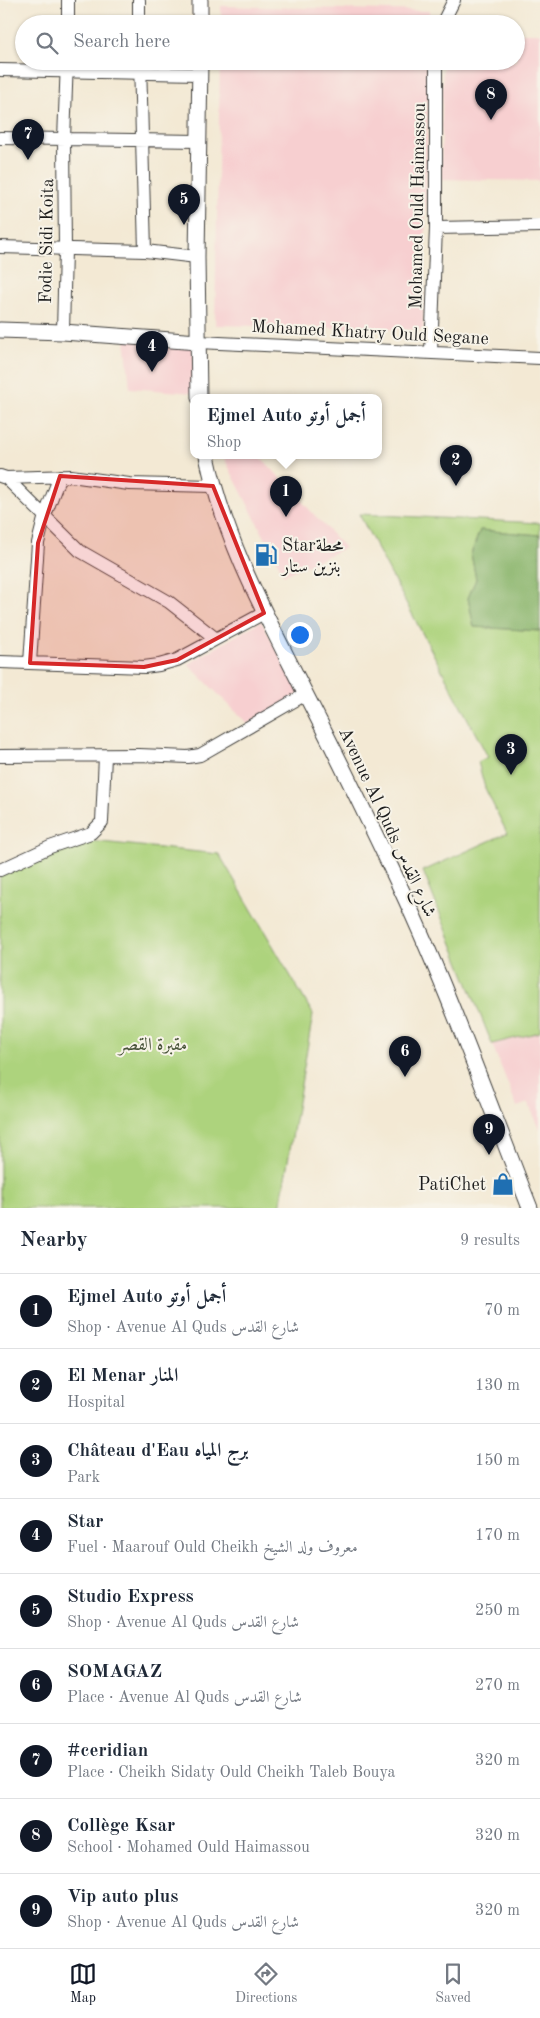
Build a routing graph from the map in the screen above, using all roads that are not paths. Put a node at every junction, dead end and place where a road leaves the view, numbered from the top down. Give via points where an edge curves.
1 (68, 0) edge
2 (139, 0) edge
3 (200, 0) edge
4 (454, 0) edge
5 (68, 15) edge
6 (140, 15) edge
7 (200, 15) edge
8 (446, 15) edge
9 (15, 69) edge
10 (0, 70) edge
11 (67, 70) edge
12 (140, 70) edge
13 (199, 70) edge
14 (436, 70) edge
15 (0, 138) edge
16 (64, 139) junction
17 (144, 140) junction
18 (199, 142) junction
19 (540, 226) edge
20 (436, 228) junction
21 (0, 247) edge
22 (65, 250) junction
23 (145, 251) junction
24 (197, 257) junction
25 (0, 330) edge
26 (63, 332) junction
27 (198, 342) junction
28 (431, 352) junction
29 (540, 358) edge
30 (199, 394) edge
31 (208, 459) edge
32 (60, 476) junction
33 (3, 477) edge
34 (214, 486) junction
35 (45, 515) junction
36 (264, 613) junction
37 (215, 638) junction
38 (0, 662) edge
39 (30, 663) junction
40 (306, 694) junction
41 (0, 756) edge
42 (105, 756) junction
43 (0, 870) edge
44 (530, 1208) edge

1 - 5 street
2 - 6 street
3 - 7 street
4 - 8 street
9 - 10 street
11 - 16 street, Fodie Sidi Koita
12 - 17 street
13 - 18 street
14 - 20 street, Mohamed Ould Haimassou
15 - 16 street
16 - 17 street
16 - 22 street, Fodie Sidi Koita
17 - 18 street
17 - 23 street
18 - 24 street
19 - 20 street
20 - 28 street, Mohamed Ould Haimassou
21 - 22 street
22 - 23 street
22 - 26 street, Fodie Sidi Koita
23 - 24 street
24 - 27 street
25 - 26 street
26 - 27 street
27 - 28 street, Mohamed Khatry Ould Segane
27 - 30 street
28 - 29 street, Mohamed Khatry Ould Segane
31 - 34 street, Avenue Al Quds شارع القدس
32 - 33 street
32 - 34 street via 129,484
32 - 35 street
33 - 35 street
34 - 36 street, Avenue Al Quds شارع القدس via 229,534
35 - 37 street via 80,551 169,602
35 - 39 street via 38,543
36 - 37 street
36 - 40 street, Avenue Al Quds شارع القدس
37 - 39 street via 177,660 159,666
38 - 39 street
40 - 42 street via 200,755
40 - 44 street, Avenue Al Quds شارع القدس via 394,875 441,982
41 - 42 street
42 - 43 street via 102,822 99,826 84,836 50,847

